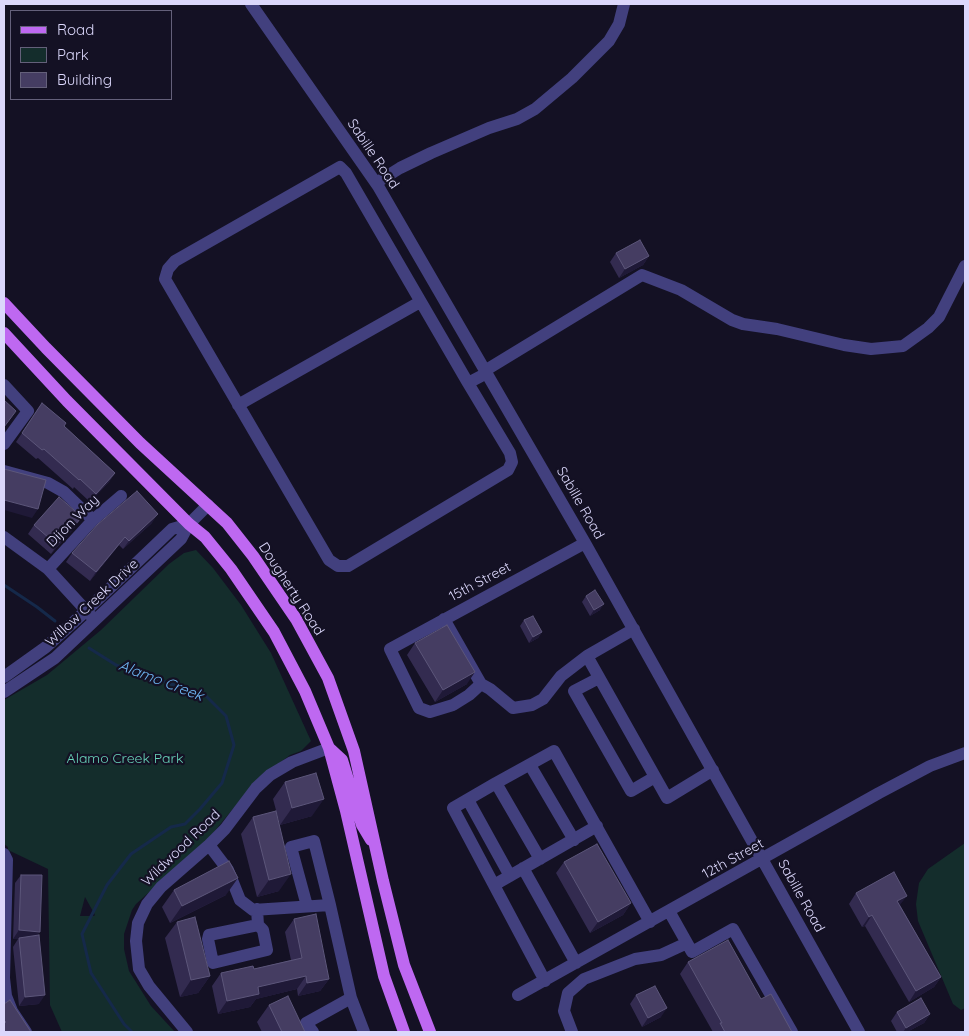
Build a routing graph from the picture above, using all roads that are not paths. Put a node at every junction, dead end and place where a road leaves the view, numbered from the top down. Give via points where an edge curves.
1 (251, 4) edge
2 (624, 4) edge
3 (376, 183) junction
4 (965, 266) edge
5 (4, 302) edge
6 (420, 302) junction
7 (4, 333) edge
8 (486, 371) junction
9 (468, 383) junction
10 (4, 385) edge
11 (238, 405) junction
12 (4, 444) edge
13 (4, 471) edge
14 (121, 496) dead end
15 (208, 505) junction
16 (93, 520) junction
17 (189, 524) junction
18 (4, 537) edge
19 (585, 543) junction
20 (48, 569) junction
21 (87, 610) junction
22 (444, 619) junction
23 (96, 621) junction
24 (634, 629) junction
25 (586, 656) junction
26 (4, 678) edge
27 (599, 678) junction
28 (481, 684) junction
29 (4, 692) edge
30 (329, 748) junction
31 (965, 753) edge
32 (530, 764) junction
33 (713, 770) junction
34 (655, 777) junction
35 (496, 783) junction
36 (468, 800) junction
37 (597, 826) junction
38 (574, 840) junction
39 (209, 845) junction
40 (376, 849) junction
41 (4, 854) edge
42 (540, 859) junction
43 (763, 859) junction
44 (523, 868) junction
45 (510, 876) junction
46 (494, 885) junction
47 (330, 905) junction
48 (307, 906) junction
49 (257, 909) junction
50 (669, 911) junction
51 (650, 922) junction
52 (258, 925) junction
53 (687, 944) junction
54 (576, 964) junction
55 (4, 978) edge
56 (545, 981) junction
57 (518, 995) dead end
58 (350, 998) junction
59 (359, 1030) edge
60 (26, 1032) edge
61 (187, 1032) edge
62 (312, 1032) edge
63 (404, 1032) edge
64 (430, 1032) edge
65 (572, 1032) edge
66 (792, 1032) edge
67 (860, 1032) edge

1 - 3 street, Sabille Road
2 - 3 street via 619,24 608,42 535,110 431,153
3 - 8 street, Sabille Road
4 - 8 street via 939,317 903,346 871,349 743,324 681,290 642,275
5 - 15 main road, Dougherty Road via 94,398
6 - 9 street
6 - 11 street
6 - 11 street via 346,173 340,167 333,170 175,261 168,269 166,279
7 - 17 main road via 67,402
8 - 9 street
8 - 19 street, Sabille Road
9 - 11 street via 510,453 512,462 508,470 348,566 338,566 329,560
10 - 12 street via 28,411
13 - 16 street via 48,483 64,492
14 - 16 street, Dijon Way
15 - 17 street, Willow Creek Drive
15 - 40 main road, Dougherty Road via 253,556 296,619 328,678 354,751
16 - 20 street, Dijon Way
17 - 21 street, Willow Creek Drive via 172,530
17 - 23 street, Willow Creek Drive via 181,539
17 - 30 main road via 205,536 231,569 274,632 306,691
18 - 20 street
19 - 22 street, 15th Street
19 - 24 street, Sabille Road
20 - 21 street
21 - 23 street
21 - 26 street, Willow Creek Drive via 46,647
22 - 28 street
22 - 28 street, 15th Street via 390,649 419,708 430,712 453,705
23 - 29 street, Willow Creek Drive via 55,658
24 - 25 street
24 - 33 street, Sabille Road
25 - 27 street
25 - 28 street via 562,676 543,699 532,705 513,708
27 - 34 street
27 - 34 street via 574,691 632,791
30 - 39 street, Wildwood Road via 292,762 270,775
30 - 40 main road via 342,760 362,825
30 - 63 main road via 384,976
31 - 43 street, 12th Street via 930,766
32 - 35 street
32 - 37 street via 554,751
32 - 38 street
33 - 34 street via 667,798
33 - 43 street, Sabille Road
35 - 36 street
35 - 42 street
36 - 45 street
36 - 46 street via 452,808
37 - 38 street
37 - 51 street
38 - 42 street
39 - 49 street via 228,870 240,900 253,910
39 - 61 street, Wildwood Road via 161,887 146,904 138,923 136,951 139,969
40 - 64 main road, Dougherty Road via 404,965
41 - 55 street via 7,860
42 - 44 street
43 - 50 street, 12th Street
43 - 67 street, Sabille Road
44 - 45 street
44 - 54 street
45 - 46 street
46 - 56 street
47 - 48 street
47 - 48 street via 314,841 291,847
47 - 58 street
48 - 49 street
49 - 52 street
50 - 51 street, 12th Street
50 - 53 street
51 - 54 street, 12th Street
52 - 52 street via 209,935 213,964 267,950 263,930
53 - 65 street via 661,955 635,959 584,979 568,993 564,1011
53 - 66 street via 692,952 733,929
54 - 56 street, 12th Street
55 - 60 street via 12,1011
56 - 57 street, 12th Street
58 - 59 street
58 - 62 street via 306,1023

